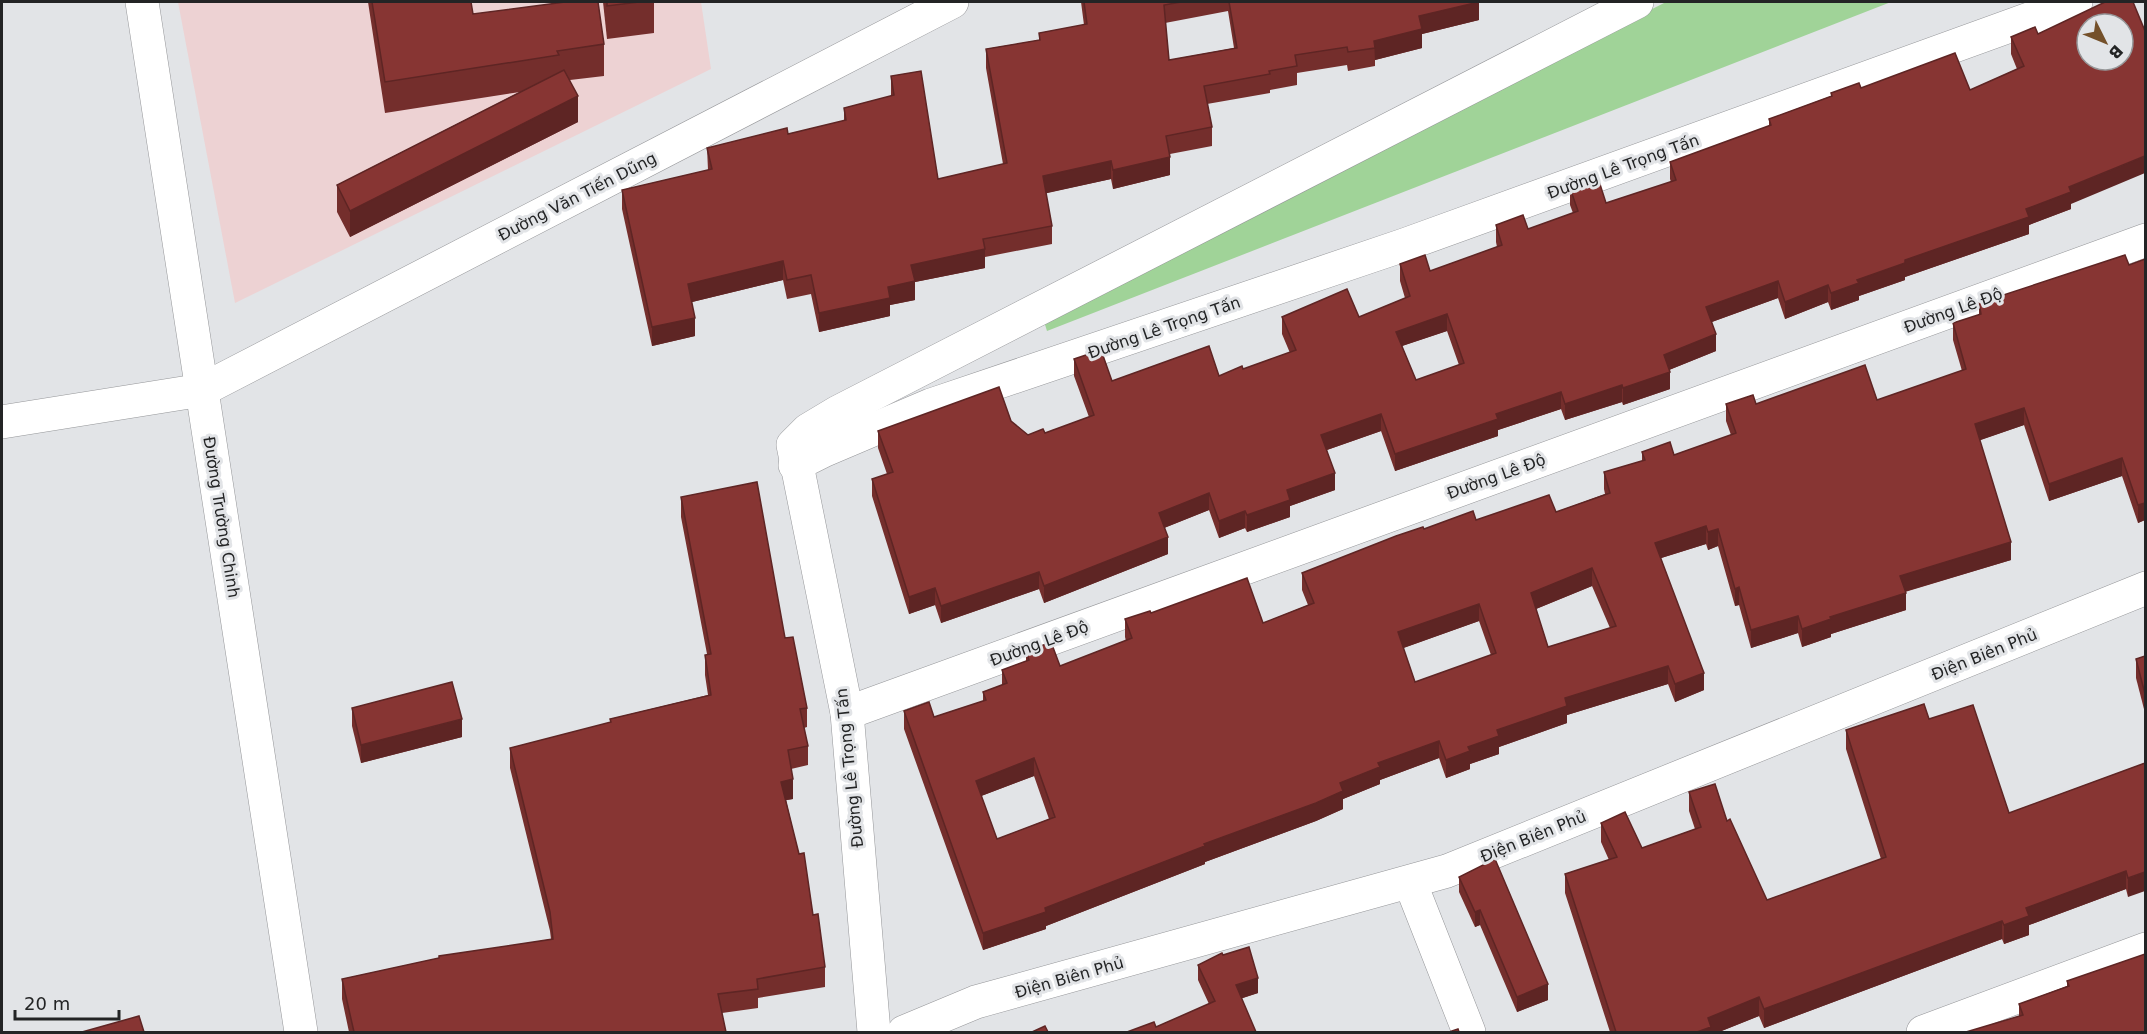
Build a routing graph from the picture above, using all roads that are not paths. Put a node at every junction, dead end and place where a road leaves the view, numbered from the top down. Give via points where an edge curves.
1 (142, 2) edge
2 (952, 2) edge
3 (1637, 2) edge
4 (2076, 2) edge
5 (2145, 240) edge
6 (202, 390) junction
7 (2, 422) edge
8 (795, 465) junction
9 (2145, 588) edge
10 (847, 713) junction
11 (1410, 882) junction
12 (2145, 949) edge
13 (301, 1032) edge
14 (874, 1032) edge
15 (904, 1032) edge
16 (1469, 1032) edge
17 (1923, 1032) edge

1 - 6 street, Đường Trường Chinh
2 - 6 street, Đường Văn Tiến Dũng
3 - 8 street via 838,412 808,430 793,445
4 - 8 street, Đường Lê Trọng Tấn via 1394,249 931,405
5 - 10 street, Đường Lê Độ
6 - 7 street, Đường Văn Tiến Dũng
6 - 13 street, Đường Trường Chinh
8 - 10 street, Đường Lê Trọng Tấn
9 - 11 street, Điện Biên Phủ via 1447,872
10 - 14 street, Đường Lê Trọng Tấn
11 - 15 street, Điện Biên Phủ via 976,1002
11 - 16 street
12 - 17 street

